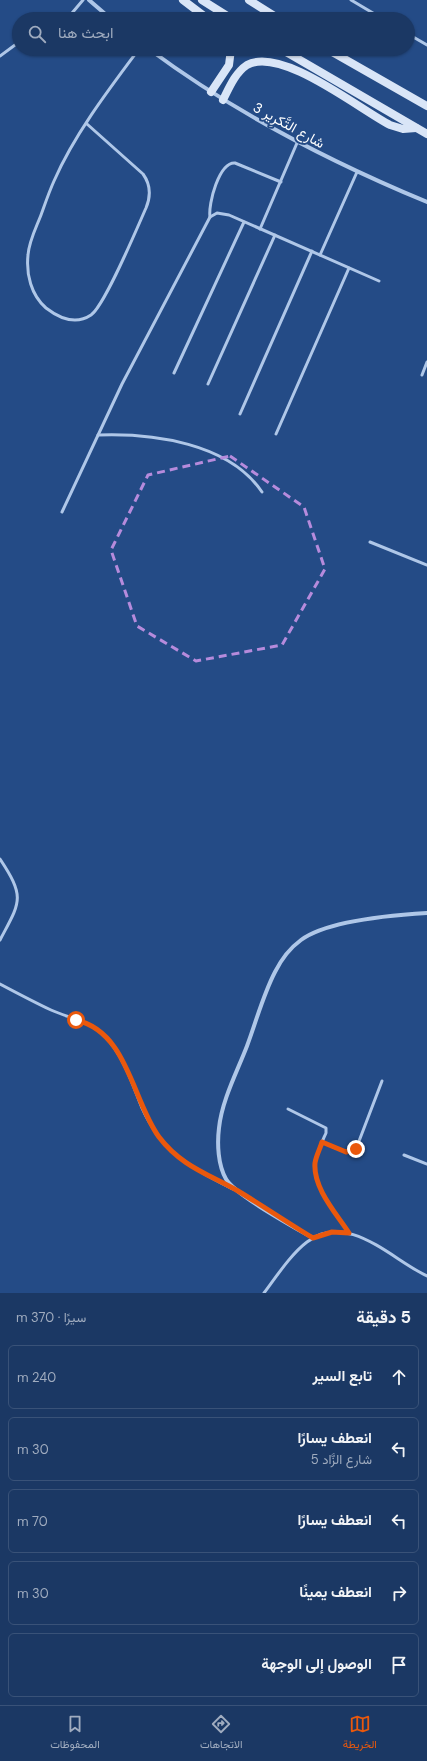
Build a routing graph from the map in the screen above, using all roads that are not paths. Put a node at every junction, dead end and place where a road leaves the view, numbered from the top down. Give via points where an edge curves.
1 (83, 0) edge
2 (89, 0) edge
3 (183, 0) edge
4 (202, 0) edge
5 (248, 0) edge
6 (351, 0) edge
7 (73, 12) edge
8 (103, 12) edge
9 (199, 12) edge
10 (221, 12) edge
11 (268, 12) edge
12 (371, 12) edge
13 (415, 38) edge
14 (427, 45) edge
15 (12, 47) edge
16 (0, 56) edge
17 (134, 56) edge
18 (160, 56) edge
19 (230, 56) edge
20 (293, 56) edge
21 (339, 56) edge
22 (211, 92) junction
23 (223, 100) junction
24 (427, 106) edge
25 (87, 124) junction
26 (416, 128) junction
27 (427, 134) edge
28 (297, 143) junction
29 (357, 172) junction
30 (281, 182) junction
31 (427, 202) edge
32 (210, 217) junction
33 (244, 222) junction
34 (260, 229) junction
35 (275, 236) junction
36 (312, 252) junction
37 (320, 255) junction
38 (349, 268) junction
39 (379, 281) dead end
40 (427, 362) edge
41 (174, 372) dead end
42 (422, 375) dead end
43 (208, 384) dead end
44 (240, 414) dead end
45 (276, 434) dead end
46 (98, 435) junction
47 (262, 492) dead end
48 (62, 512) dead end
49 (370, 542) dead end
50 (427, 565) edge
51 (0, 859) edge
52 (427, 914) edge
53 (0, 940) edge
54 (0, 984) edge
55 (382, 1081) dead end
56 (288, 1109) dead end
57 (322, 1142) junction
58 (404, 1155) dead end
59 (427, 1164) edge
60 (236, 1190) junction
61 (349, 1233) junction
62 (313, 1238) junction
63 (427, 1276) edge
64 (264, 1293) edge

1 - 7 lane
2 - 8 street
3 - 9 main road
4 - 10 main road
5 - 11 main road
6 - 12 lane
13 - 14 lane
15 - 16 lane
17 - 25 lane
18 - 22 street, شارع التَّكرِير 3
19 - 22 main road via 229,65
20 - 26 main road
21 - 24 main road
22 - 23 street, شارع التَّكرِير 3
23 - 26 main road via 242,69 258,61 272,62 307,76 390,125 403,129
23 - 28 street, شارع التَّكرِير 3
25 - 25 lane via 54,181 28,255 28,274 37,298 52,312 70,320 84,318 99,306 150,196 143,174
26 - 27 main road
28 - 29 street, شارع التَّكرِير 3
28 - 30 lane
29 - 31 street, شارع التَّكرِير 3
29 - 37 lane
30 - 32 lane via 235,163 228,164 211,197
30 - 34 lane
32 - 33 lane via 221,213
32 - 46 lane
33 - 34 lane
33 - 41 lane
34 - 35 lane
35 - 36 lane
35 - 43 lane
36 - 37 lane
36 - 44 lane
37 - 38 lane
38 - 39 lane
38 - 45 lane
40 - 42 lane
46 - 47 lane via 135,435 190,446 234,464 250,476
46 - 48 lane
49 - 50 lane
51 - 53 lane via 17,889 19,899
52 - 60 street via 384,917 321,929 300,940 280,963 269,985 221,1116 218,1139 220,1158 225,1178
54 - 60 lane via 50,1010 89,1024 100,1032 121,1059 146,1117 168,1148 197,1170
55 - 57 lane via 356,1149 346,1152
56 - 57 lane via 325,1127
57 - 61 lane via 315,1164 318,1180 330,1205
58 - 59 lane
60 - 62 street
61 - 62 lane via 332,1232
61 - 63 lane via 365,1239
62 - 64 lane

